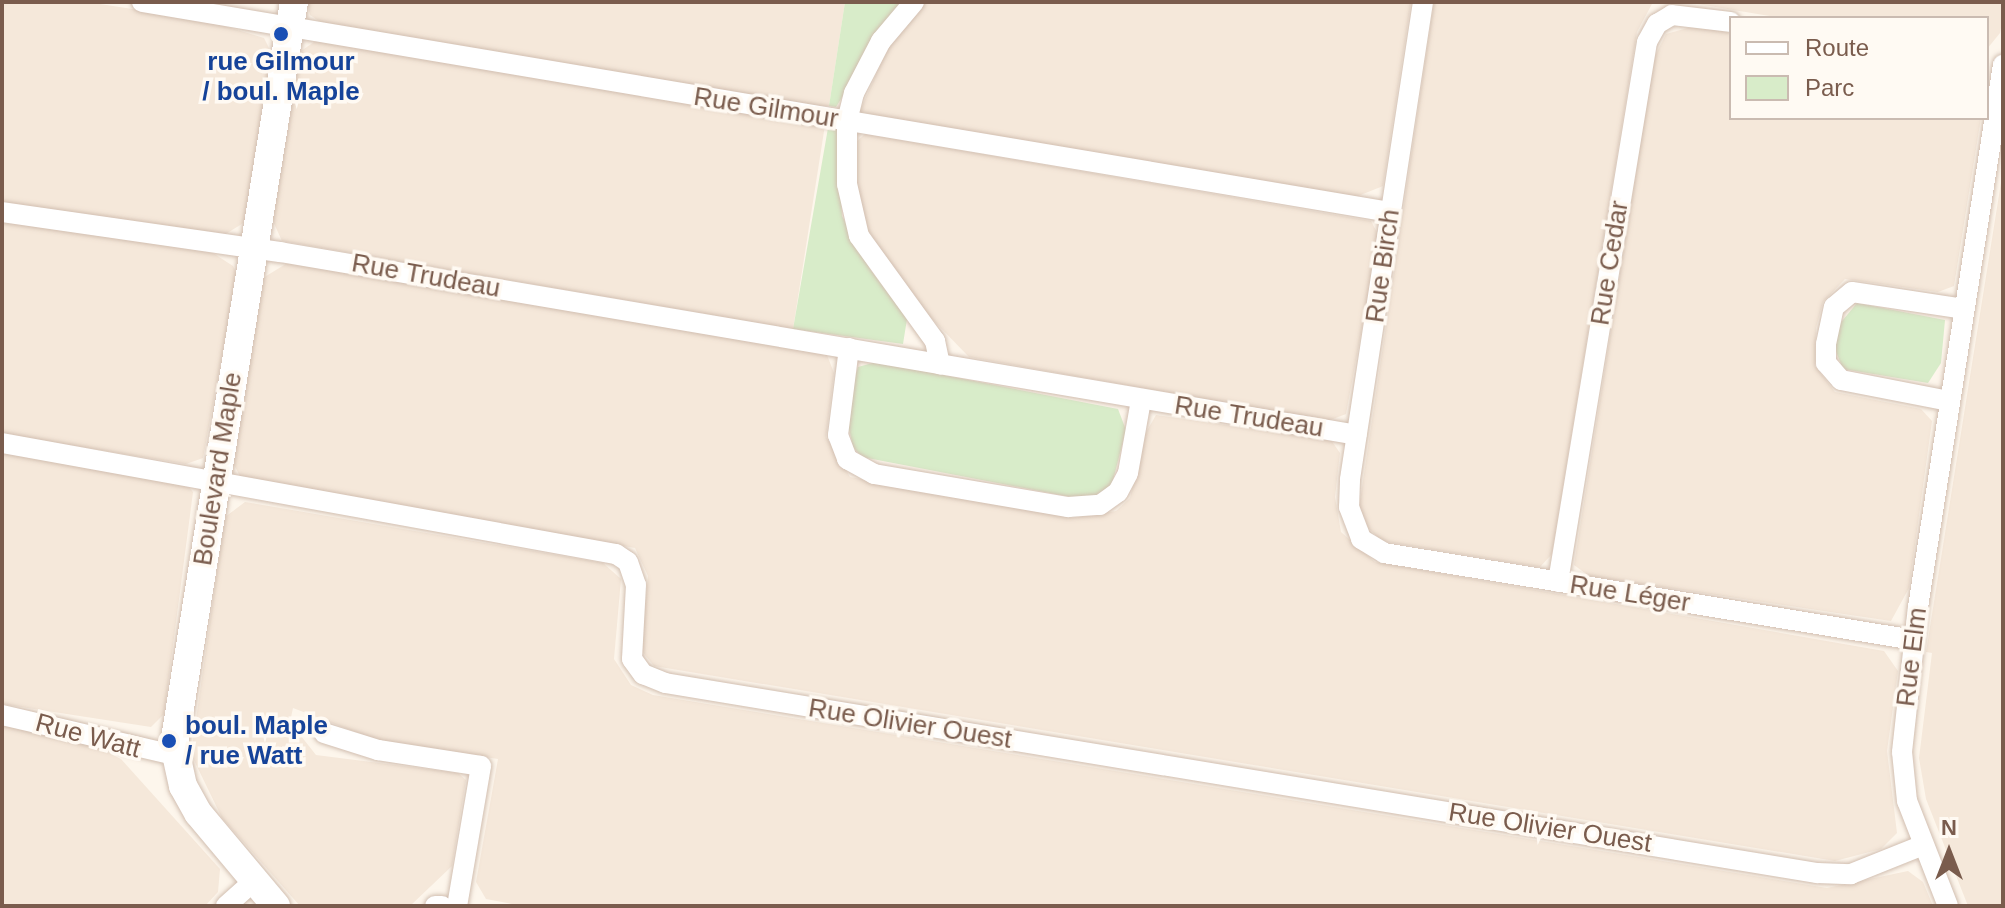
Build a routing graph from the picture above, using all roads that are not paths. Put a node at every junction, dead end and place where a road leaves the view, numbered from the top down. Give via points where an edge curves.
1 (142, 2) edge
2 (914, 2) edge
3 (1423, 2) edge
4 (292, 14) edge
5 (1729, 22) edge
6 (2003, 67) edge
7 (847, 121) junction
8 (2, 212) edge
9 (1390, 212) junction
10 (253, 249) junction
11 (1964, 309) junction
12 (849, 348) junction
13 (940, 364) junction
14 (1141, 400) junction
15 (1949, 401) junction
16 (1357, 435) junction
17 (2, 443) edge
18 (215, 481) junction
19 (1355, 529) joint
20 (1558, 582) junction
21 (1914, 640) junction
22 (2, 715) edge
23 (324, 733) dead end
24 (174, 755) junction
25 (1923, 845) junction
26 (254, 881) junction
27 (226, 906) edge
28 (276, 906) edge
29 (435, 906) edge
30 (442, 906) edge
31 (457, 906) edge
32 (1948, 906) edge

1 - 4 street, Rue Gilmour
2 - 7 street via 868,62
3 - 9 street, Rue Birch
4 - 7 street, Rue Gilmour
4 - 10 street, Boulevard Maple
5 - 20 street, Rue Cedar via 1672,15 1657,24 1647,42
6 - 11 street, Rue Elm
7 - 9 street, Rue Gilmour
7 - 13 street via 852,217 871,256 935,341
8 - 10 street, Rue Trudeau
9 - 16 street, Rue Birch
10 - 12 street, Rue Trudeau
10 - 18 street, Boulevard Maple
11 - 15 street, Rue Elm
11 - 15 street via 1852,292 1834,307 1826,344 1826,363 1841,380
12 - 13 street, Rue Trudeau
12 - 14 street, Rue Trudeau via 838,435 847,459 874,474 1068,507 1100,505 1118,492 1128,473
13 - 14 street, Rue Trudeau
14 - 16 street, Rue Trudeau
15 - 21 street, Rue Elm
16 - 19 street, Rue Birch via 1349,494
17 - 18 street, Rue Olivier Ouest
18 - 24 street, Boulevard Maple
18 - 25 street, Rue Olivier Ouest via 616,554 628,562 636,585 632,659 643,674 665,683 1817,873 1851,874
19 - 20 street, Rue Léger via 1367,545 1384,553
20 - 21 street, Rue Léger
21 - 25 street, Rue Elm via 1902,771
22 - 24 street, Rue Watt
23 - 31 street via 378,750 481,766
24 - 26 street via 198,813
25 - 32 street, Rue Elm
26 - 27 street
26 - 28 street
29 - 30 street

